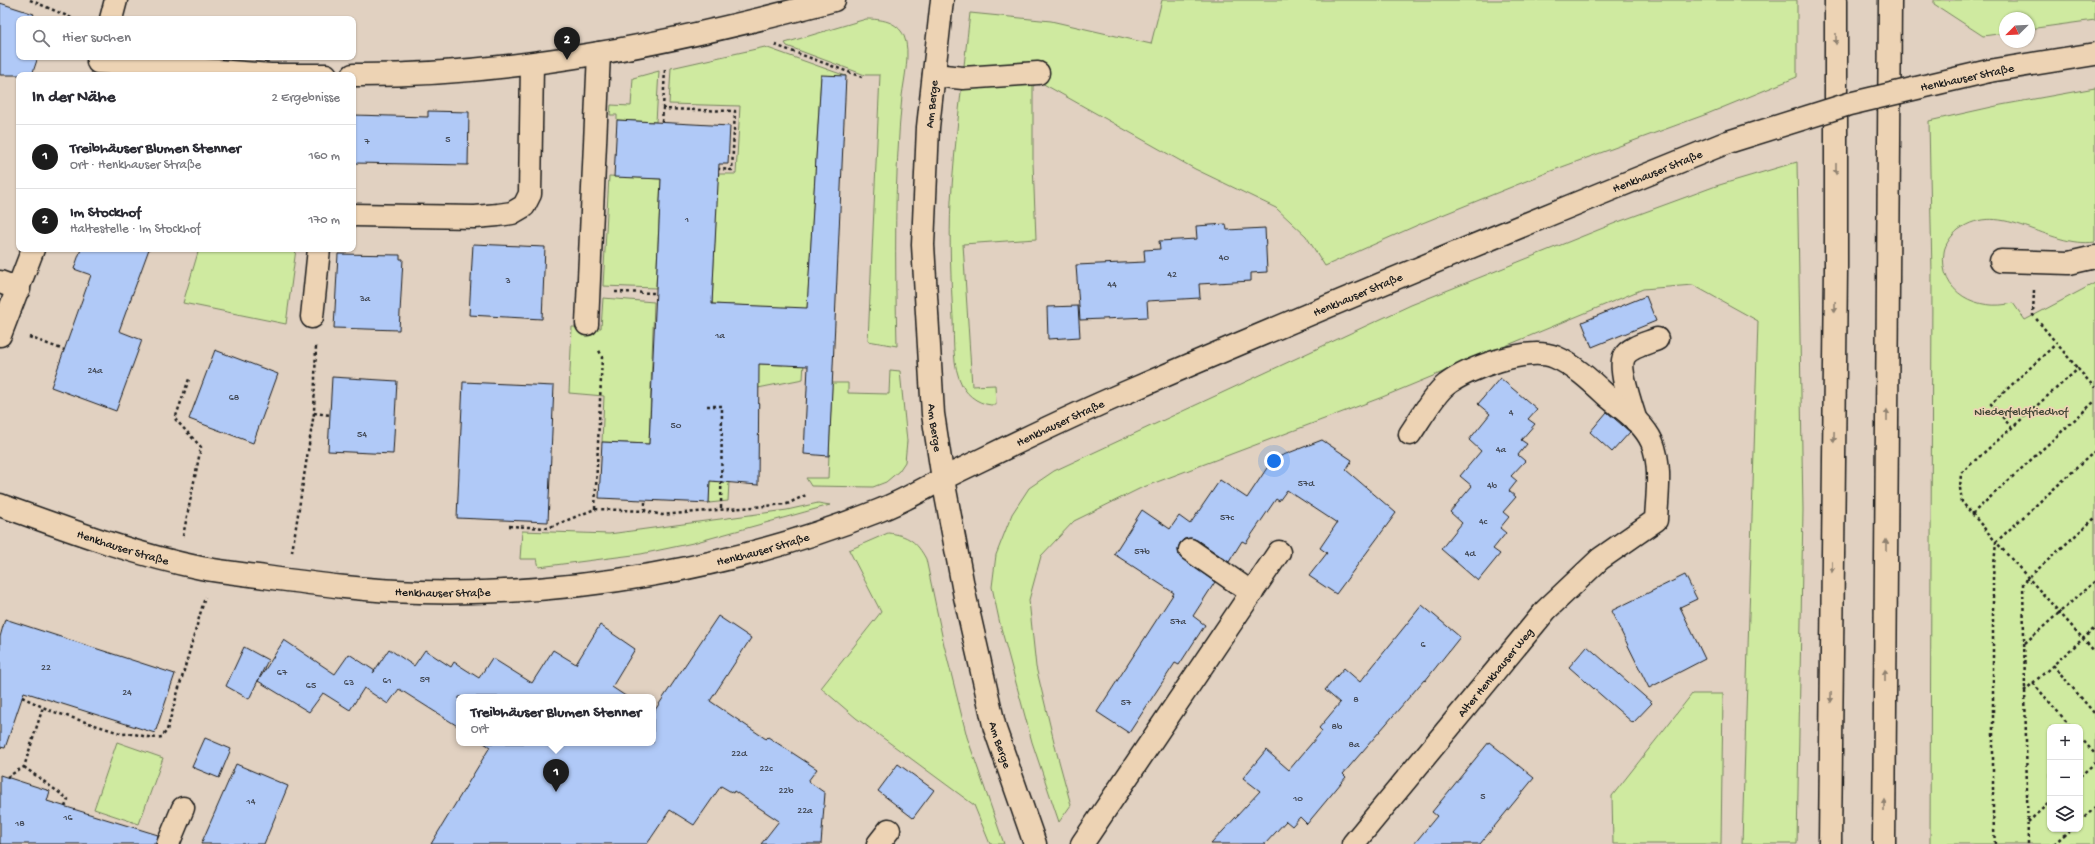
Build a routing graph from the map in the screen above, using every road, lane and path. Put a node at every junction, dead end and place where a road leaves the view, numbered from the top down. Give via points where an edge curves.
1 (30, 0) edge
2 (116, 0) edge
3 (834, 0) edge
4 (942, 0) edge
5 (1836, 0) edge
6 (1890, 0) edge
7 (67, 16) edge
8 (112, 16) edge
9 (761, 20) junction
10 (666, 40) junction
11 (599, 53) junction
12 (2095, 54) edge
13 (532, 64) junction
14 (97, 65) edge
15 (218, 72) edge
16 (1038, 74) dead end
17 (356, 75) edge
18 (934, 75) junction
19 (862, 77) dead end
20 (662, 108) junction
21 (662, 122) dead end
22 (719, 169) dead end
23 (356, 215) edge
24 (31, 252) edge
25 (319, 252) edge
26 (2095, 257) edge
27 (2001, 261) dead end
28 (2034, 263) junction
29 (9, 286) edge
30 (589, 291) junction
31 (655, 294) dead end
32 (312, 317) dead end
33 (587, 324) joint
34 (2, 331) edge
35 (1658, 339) dead end
36 (2057, 343) junction
37 (64, 350) dead end
38 (317, 351) dead end
39 (2078, 370) junction
40 (190, 380) dead end
41 (2095, 388) edge
42 (2095, 400) edge
43 (707, 406) dead end
44 (314, 413) junction
45 (330, 415) dead end
46 (1636, 421) junction
47 (2012, 428) junction
48 (1410, 434) dead end
49 (2095, 451) edge
50 (943, 479) junction
51 (806, 495) dead end
52 (646, 499) dead end
53 (0, 505) edge
54 (595, 508) junction
55 (721, 509) junction
56 (645, 511) junction
57 (1972, 514) junction
58 (2095, 518) edge
59 (509, 526) dead end
60 (1996, 542) junction
61 (1190, 550) dead end
62 (1279, 552) dead end
63 (178, 561) junction
64 (213, 569) junction
65 (2028, 578) junction
66 (288, 580) junction
67 (2095, 581) edge
68 (1252, 593) junction
69 (2060, 612) junction
70 (2095, 628) edge
71 (2083, 638) junction
72 (2025, 643) junction
73 (2095, 652) edge
74 (2053, 665) junction
75 (2033, 684) junction
76 (2024, 691) junction
77 (22, 697) dead end
78 (43, 707) junction
79 (2095, 714) edge
80 (2068, 724) edge
81 (2083, 740) edge
82 (2095, 754) edge
83 (2095, 764) edge
84 (24, 767) junction
85 (2083, 774) edge
86 (7, 777) dead end
87 (2047, 805) edge
88 (66, 807) dead end
89 (184, 808) dead end
90 (2095, 808) edge
91 (2083, 818) edge
92 (2027, 822) junction
93 (2068, 832) edge
94 (168, 844) edge
95 (1035, 844) edge
96 (1082, 844) edge
97 (1353, 844) edge
98 (1830, 844) edge
99 (1884, 844) edge
100 (1995, 844) edge
101 (2028, 844) edge
102 (2054, 844) edge

1 - 7 path
2 - 8 main road
3 - 9 main road
4 - 18 main road, Am Berge
5 -> 98 main road
99 -> 6 main road
9 - 10 main road
9 - 19 path via 775,46
10 - 11 main road
10 - 20 path
11 - 13 main road
11 - 30 main road
12 - 50 main road, Henkhauser Straße, bridge via 1989,71 1849,104 1728,142 1336,302 1103,402
13 - 17 main road via 397,76
13 - 23 main road via 530,194 524,206 512,213 475,217
14 - 15 main road
16 - 18 main road via 963,78
18 - 50 main road, Am Berge via 928,128 923,245 933,414
20 - 21 path
20 - 22 path via 735,111 732,170
24 - 29 main road
25 - 32 main road
26 - 28 main road via 2069,263
27 - 28 main road
28 - 36 path via 2033,315
29 - 34 main road
30 - 31 path
30 - 33 main road
33 - 54 path via 602,357
34 - 37 path
35 - 46 main road via 1631,350 1624,356 1622,367
36 - 39 path
36 - 47 path via 1991,404
38 - 44 path
39 - 41 path
39 - 47 path
40 - 63 path via 175,419 201,448
42 - 57 path
43 - 55 path via 722,406
44 - 45 path
44 - 66 path
46 - 48 main road via 1569,365 1553,356 1532,355 1512,357 1485,366 1444,386
46 - 97 main road, Alter Henkhauser Weg via 1652,443 1658,465 1656,520 1600,559 1546,610
47 - 57 path via 1961,473 1962,502
49 - 60 path
50 - 66 main road, Henkhauser Straße via 904,501 823,531 760,550 650,575 505,592 418,592
50 - 95 main road, Am Berge via 965,598 995,729
51 - 55 path via 787,504
52 - 56 path
53 - 63 main road, Henkhauser Straße via 104,543
54 - 56 path
54 - 59 path via 548,528
55 - 56 path via 662,515
57 - 60 path
58 - 65 path
60 - 65 path
60 - 100 path via 1993,592
61 - 68 main road
62 - 68 main road
63 - 64 main road, Henkhauser Straße
64 - 66 main road, Henkhauser Straße
64 - 78 path via 167,730 162,737 152,739 131,733 123,734
65 - 69 path
65 - 72 path via 2023,584
67 - 69 path
68 - 96 main road
69 - 71 path
69 - 72 path
70 - 71 path
71 - 73 path
71 - 74 path
72 - 76 path
74 - 75 path
74 - 79 path
75 - 76 path
75 - 80 path
76 - 92 path
77 - 78 path
78 - 84 path
81 - 82 path
83 - 85 path
84 - 86 path
84 - 88 path via 68,799
87 - 92 path
89 - 94 main road
90 - 91 path
92 - 101 path
93 - 102 path

